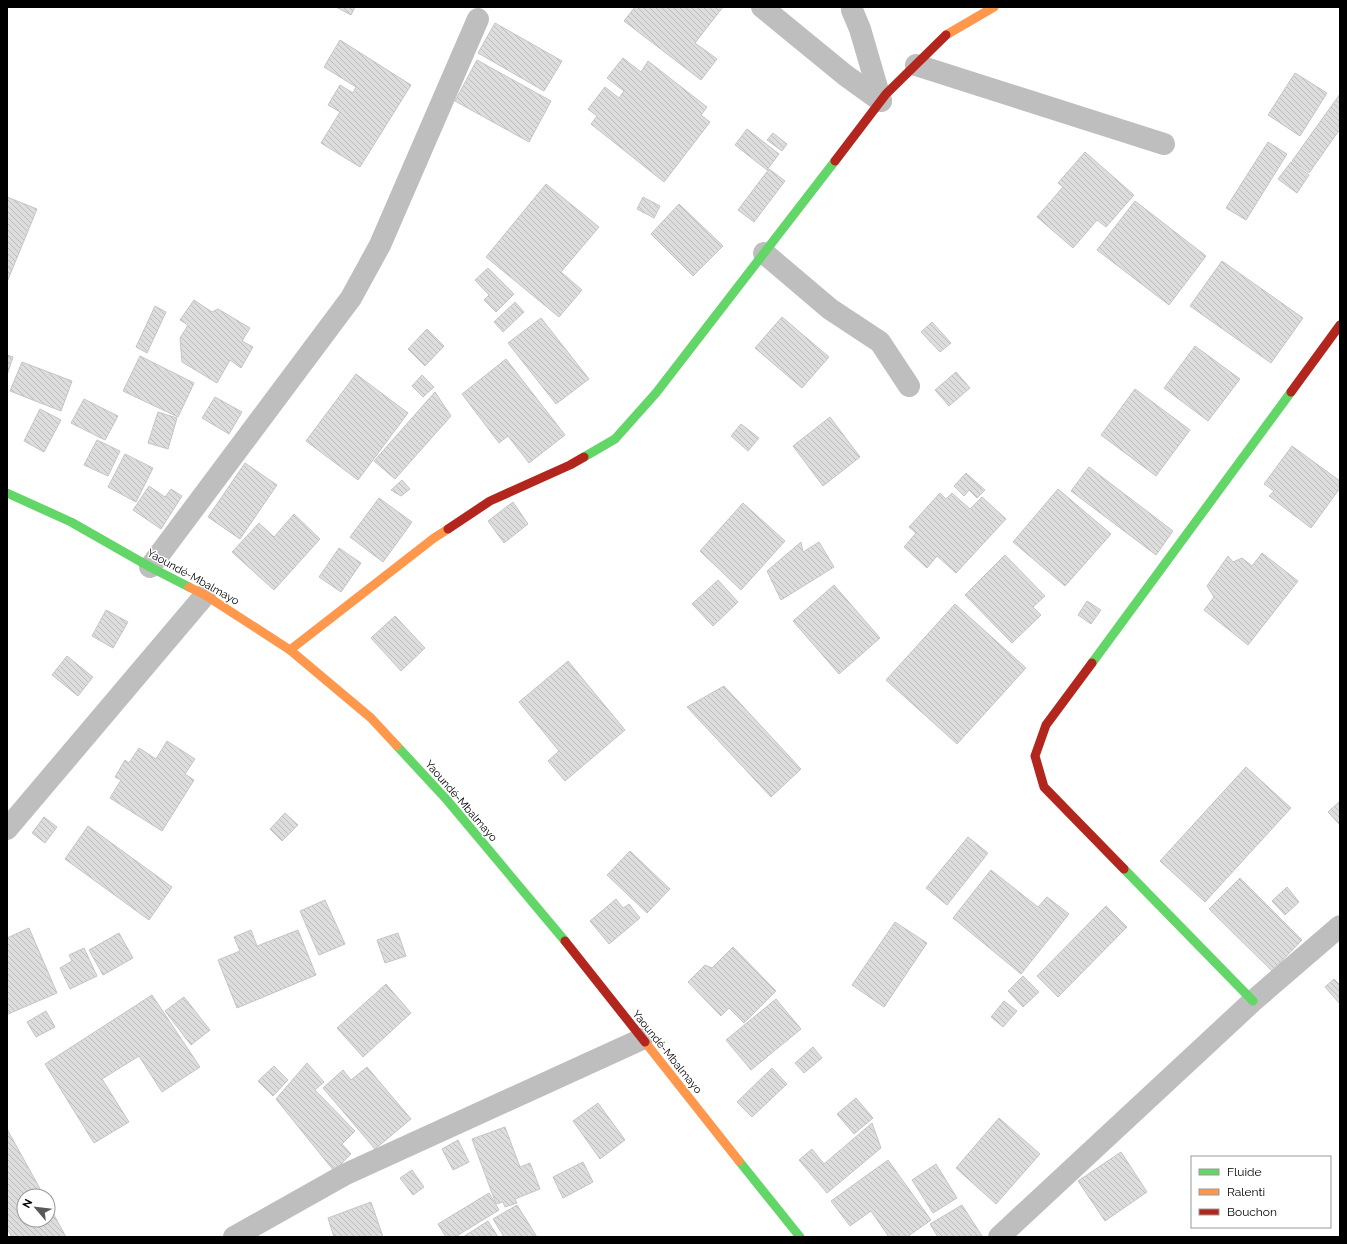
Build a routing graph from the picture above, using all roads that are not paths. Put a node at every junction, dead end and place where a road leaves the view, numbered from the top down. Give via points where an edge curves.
1 (762, 7) edge
2 (852, 7) edge
3 (994, 7) edge
4 (478, 19) dead end
5 (916, 65) junction
6 (881, 101) junction
7 (1164, 144) dead end
8 (764, 253) junction
9 (1340, 325) edge
10 (909, 386) dead end
11 (7, 493) edge
12 (150, 567) junction
13 (205, 595) junction
14 (290, 650) junction
15 (7, 829) edge
16 (1340, 926) edge
17 (1253, 1002) junction
18 (642, 1039) junction
19 (234, 1237) edge
20 (800, 1237) edge
21 (999, 1237) edge

1 - 6 street
2 - 6 street
3 - 5 main road via 949,32
4 - 12 street via 380,245 352,298
5 - 6 main road
5 - 7 street
6 - 8 main road
8 - 10 street via 830,309 880,342
8 - 14 main road via 656,393 615,439 570,465 490,501 434,538
9 - 17 main road via 1046,725 1035,756 1044,787
11 - 12 main road, Yaoundé-Mbalmayo via 71,522
12 - 13 main road, Yaoundé-Mbalmayo
13 - 14 main road, Yaoundé-Mbalmayo
13 - 15 street
14 - 18 main road, Yaoundé-Mbalmayo via 371,718 447,800 546,918
16 - 17 street
17 - 21 street
18 - 19 street via 346,1174
18 - 20 main road, Yaoundé-Mbalmayo

